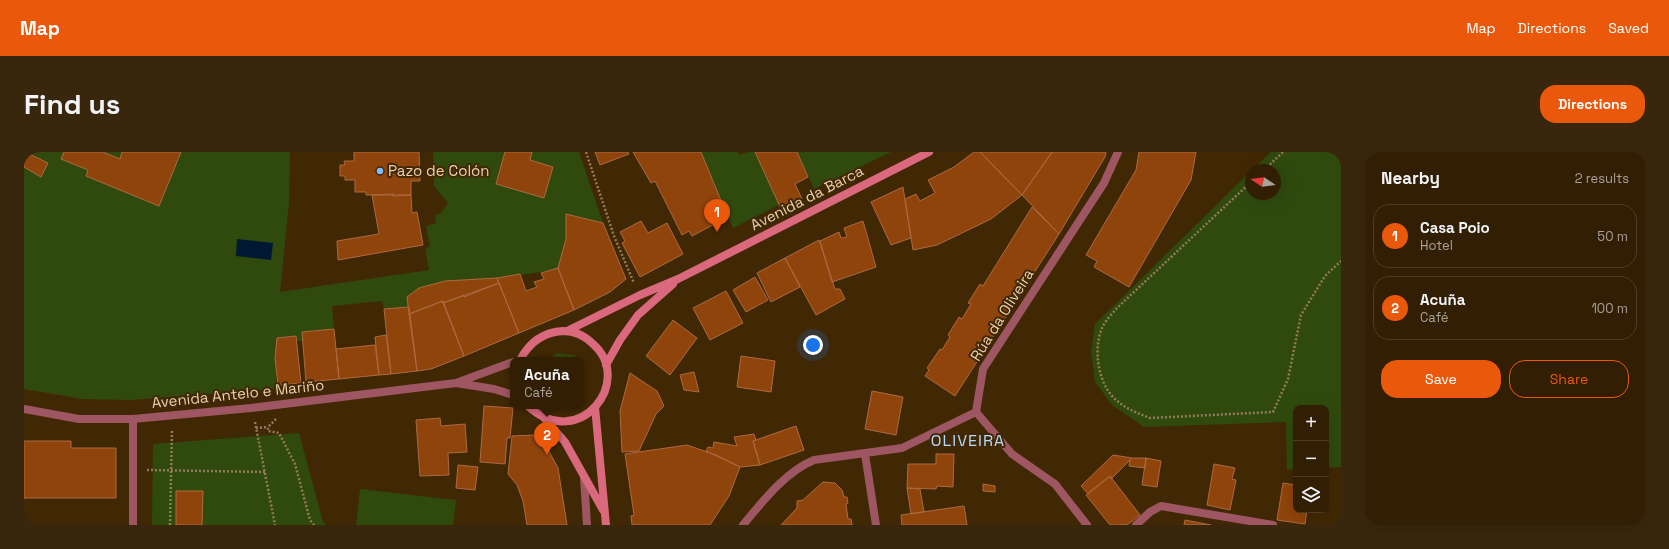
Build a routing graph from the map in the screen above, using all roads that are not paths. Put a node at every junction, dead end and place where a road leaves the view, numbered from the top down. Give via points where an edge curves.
1 (929, 152) edge
2 (1118, 152) edge
3 (678, 280) junction
4 (567, 331) junction
5 (522, 357) edge
6 (510, 363) edge
7 (606, 365) junction
8 (456, 383) junction
9 (510, 394) edge
10 (595, 407) junction
11 (24, 409) edge
12 (532, 409) edge
13 (976, 412) junction
14 (545, 418) junction
15 (133, 419) junction
16 (865, 454) junction
17 (584, 478) junction
18 (605, 513) junction
19 (133, 525) edge
20 (586, 525) edge
21 (606, 525) edge
22 (743, 525) edge
23 (876, 525) edge
24 (1088, 525) edge
25 (1136, 525) edge
26 (1273, 525) edge

1 - 3 main road, Avenida da Barca
2 - 13 street, Rúa da Oliveira via 1104,183 983,369
3 - 4 main road via 640,295
3 - 7 main road via 638,315
4 - 5 main road via 539,338 526,349
4 - 7 main road via 588,339 602,355
6 - 8 street, Avenida Antelo e Mariño
7 - 10 main road via 606,388
8 - 9 street, Avenida Antelo e Mariño
8 - 15 street, Avenida Antelo e Mariño via 251,408
10 - 14 main road via 587,414 572,420 555,421
10 - 18 main road
11 - 15 street, Avenida Antelo e Mariño via 79,419
12 - 14 main road
13 - 16 street via 902,448
13 - 24 street via 1012,454 1054,484
14 - 17 main road via 565,442
15 - 19 street
16 - 22 street via 806,463 773,490
16 - 23 street
17 - 18 main road
17 - 20 street
18 - 21 main road
25 - 26 street via 1161,506

